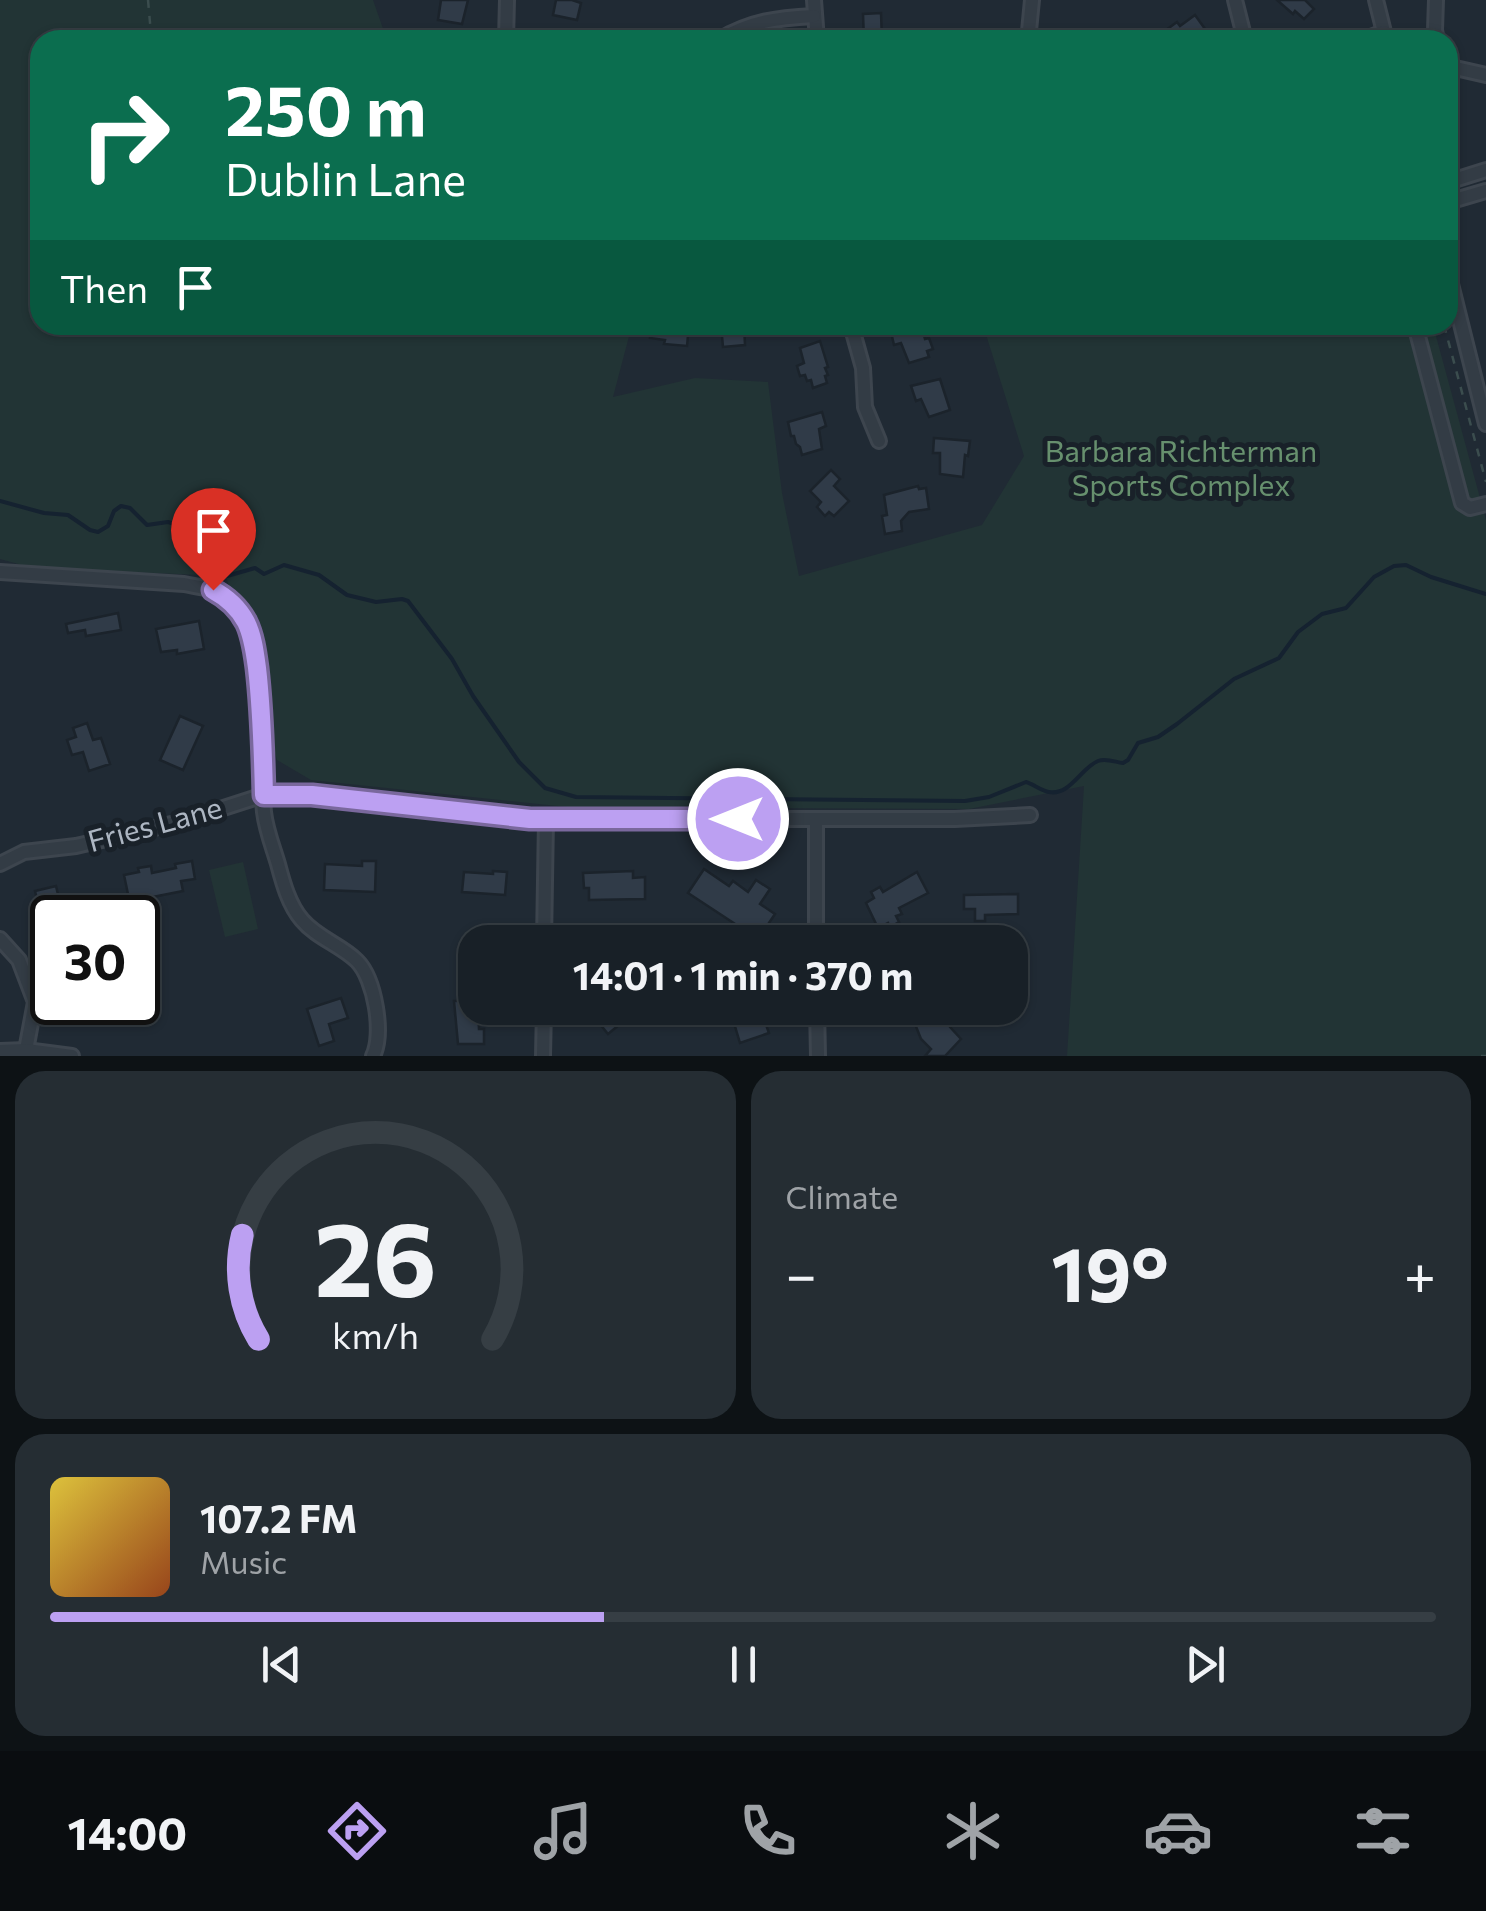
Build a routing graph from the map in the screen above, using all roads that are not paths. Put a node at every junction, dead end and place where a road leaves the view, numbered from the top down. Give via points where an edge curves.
1 (507, 0) edge
2 (814, 0) edge
3 (1032, 0) edge
4 (1234, 0) edge
5 (1376, 0) edge
6 (1436, 0) edge
7 (814, 16) junction
8 (506, 30) edge
9 (736, 30) edge
10 (815, 30) edge
11 (1029, 30) edge
12 (1242, 30) edge
13 (1384, 30) edge
14 (1434, 30) edge
15 (1458, 68) edge
16 (1486, 75) edge
17 (1486, 170) edge
18 (1458, 179) edge
19 (1486, 190) edge
20 (1458, 199) edge
21 (1458, 312) edge
22 (854, 335) edge
23 (1419, 335) edge
24 (1486, 424) edge
25 (879, 441) dead end
26 (1486, 504) edge
27 (0, 572) edge
28 (264, 795) junction
29 (1030, 816) dead end
30 (546, 819) junction
31 (816, 819) junction
32 (0, 864) edge
33 (544, 925) edge
34 (816, 925) edge
35 (0, 939) edge
36 (544, 1025) edge
37 (817, 1025) edge
38 (26, 1050) junction
39 (0, 1051) edge
40 (72, 1056) edge
41 (373, 1056) edge
42 (543, 1056) edge
43 (818, 1056) edge

1 - 8 street
2 - 7 street
3 - 11 street
4 - 12 street
5 - 13 street
6 - 14 street
7 - 9 street
7 - 10 street
15 - 16 street
17 - 18 street
19 - 20 street
21 - 24 street
22 - 25 street via 865,408
23 - 26 street via 1462,502 1470,508
27 - 28 street via 184,584 229,598 254,648
28 - 30 street, Fries Lane
28 - 32 street, Fries Lane via 180,822 24,852
28 - 41 street via 269,834 300,919 363,969 378,1018
29 - 31 street, Fries Lane
30 - 31 street, Fries Lane
30 - 33 street
31 - 34 street
35 - 38 street via 19,960 36,1002
36 - 42 street
37 - 43 street
38 - 39 street
38 - 40 street

